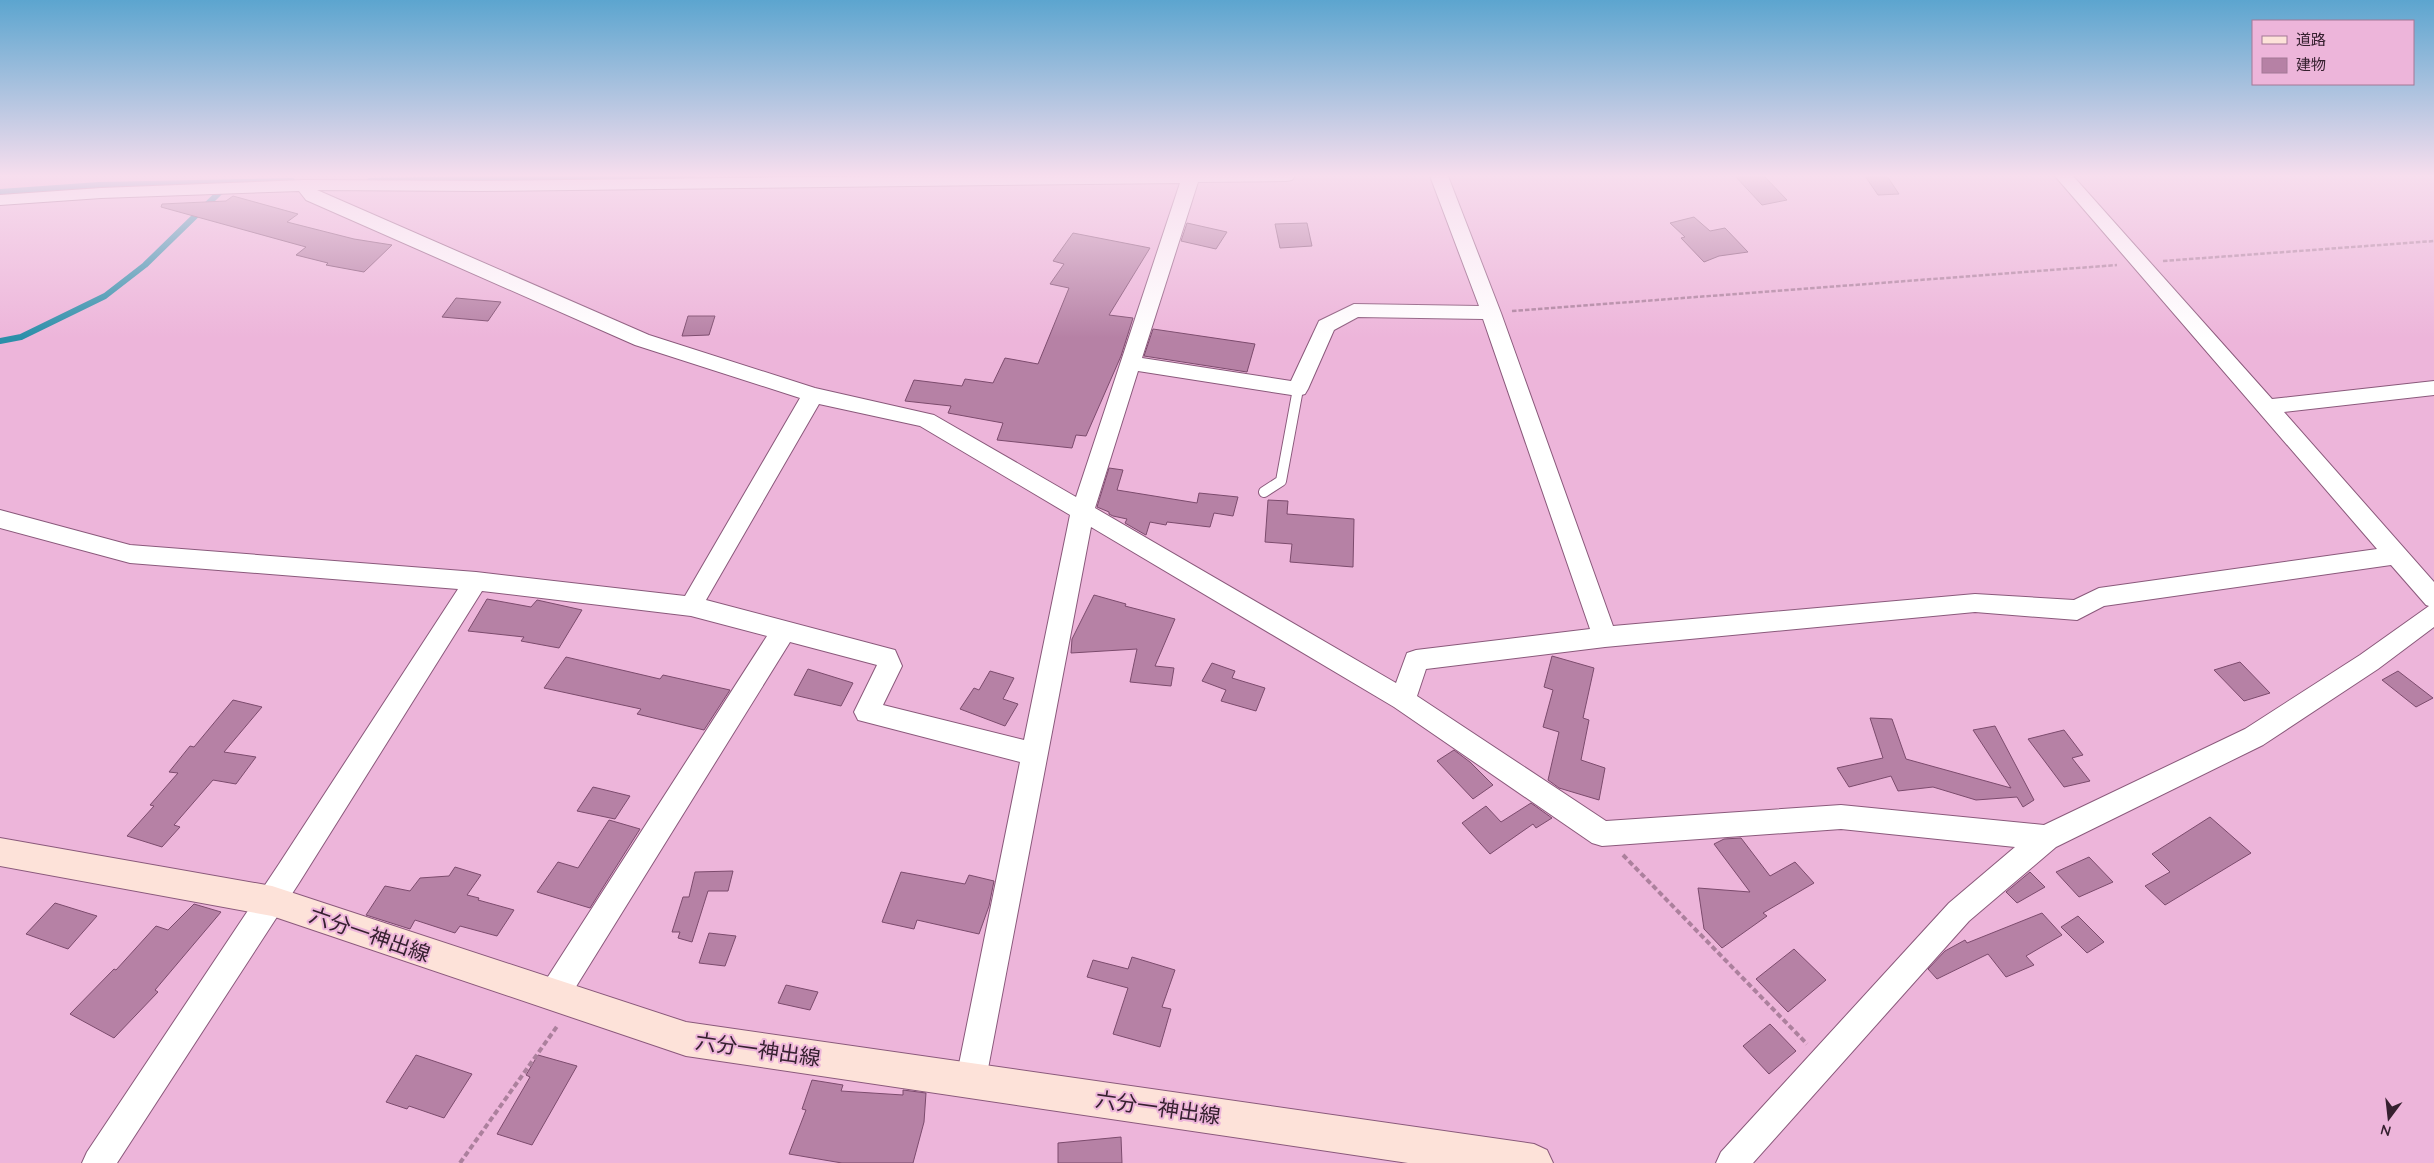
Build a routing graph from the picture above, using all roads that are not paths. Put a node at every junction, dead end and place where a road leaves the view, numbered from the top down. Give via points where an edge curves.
1 (391, 230) edge
2 (1173, 230) edge
3 (1460, 230) edge
4 (2112, 230) edge
5 (1491, 313) junction
6 (1129, 363) junction
7 (2434, 388) edge
8 (1298, 389) junction
9 (814, 395) junction
10 (2267, 408) junction
11 (1264, 492) dead end
12 (1082, 513) junction
13 (0, 518) edge
14 (2396, 554) junction
15 (476, 580) junction
16 (2434, 598) edge
17 (691, 606) junction
18 (2434, 614) edge
19 (784, 630) junction
20 (1605, 637) junction
21 (1403, 700) junction
22 (1034, 754) junction
23 (2046, 838) junction
24 (0, 852) edge
25 (272, 901) junction
26 (563, 999) junction
27 (971, 1079) junction
28 (98, 1163) edge
29 (1534, 1163) edge
30 (1732, 1163) edge

1 - 9 street via 642,340
2 - 6 street
3 - 5 street
4 - 10 street
5 - 8 street via 1354,310 1326,326
5 - 20 street
6 - 8 street
6 - 12 street
7 - 10 street
8 - 11 lane via 1281,481
9 - 12 street via 926,420
9 - 17 street
10 - 14 street
12 - 21 street
12 - 22 street
13 - 15 street via 130,554
14 - 16 street
14 - 20 street via 2099,597 2078,610 1975,603
15 - 17 street
15 - 25 street
17 - 19 street
18 - 23 street via 2369,662 2254,737
19 - 22 street via 886,657 890,666 867,712
19 - 26 street
20 - 21 street via 1416,660
21 - 23 street via 1602,834 1842,817
22 - 27 street
23 - 30 street via 1959,912
24 - 25 main road, 六分一神出線
25 - 26 main road, 六分一神出線
25 - 28 street
26 - 27 main road, 六分一神出線 via 686,1039
27 - 29 main road, 六分一神出線

